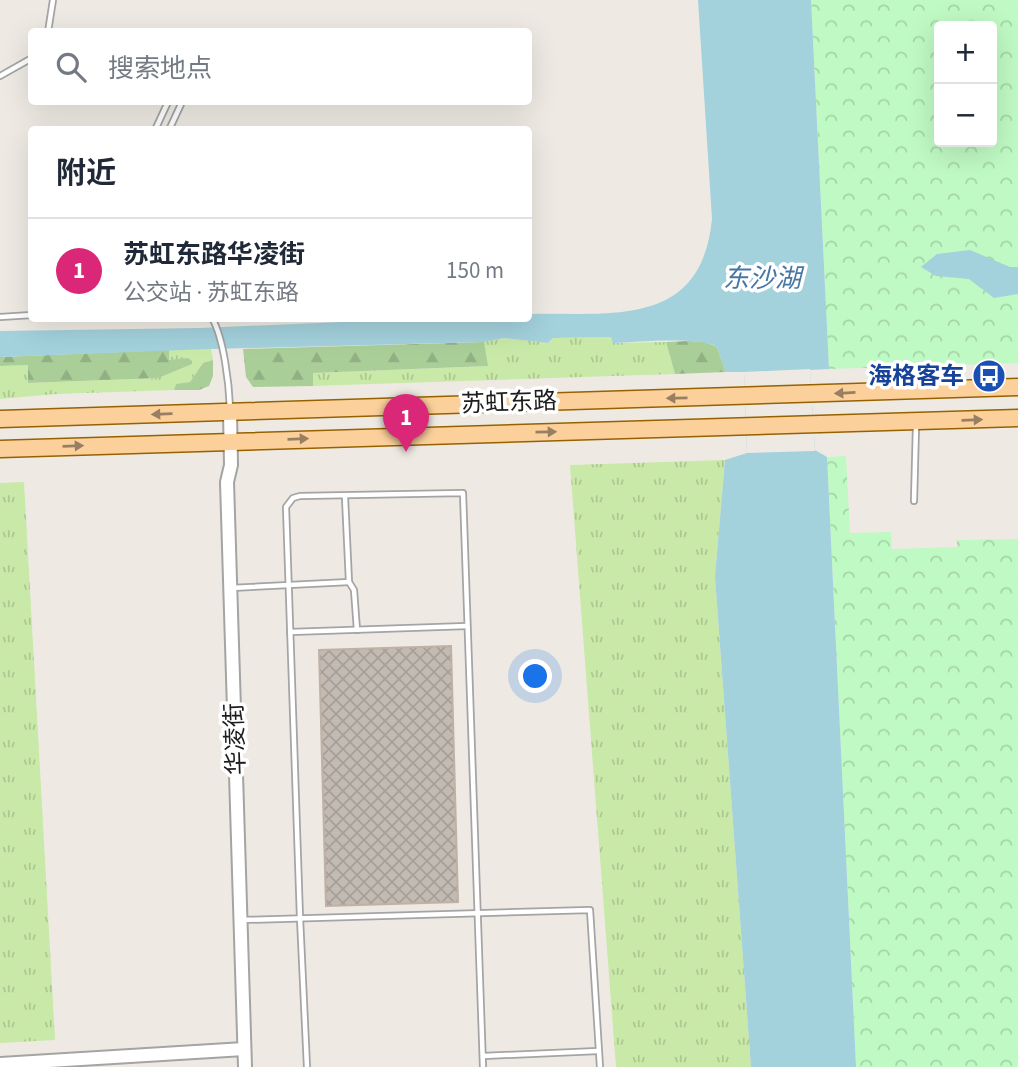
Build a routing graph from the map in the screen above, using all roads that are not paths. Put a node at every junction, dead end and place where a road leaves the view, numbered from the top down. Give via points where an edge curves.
1 (53, 0) edge
2 (49, 28) edge
3 (28, 60) edge
4 (0, 76) edge
5 (167, 105) edge
6 (181, 105) edge
7 (157, 126) edge
8 (171, 126) edge
9 (28, 315) edge
10 (0, 317) edge
11 (214, 322) edge
12 (1018, 387) edge
13 (230, 412) junction
14 (1018, 418) edge
15 (0, 419) edge
16 (916, 421) junction
17 (230, 441) junction
18 (0, 449) edge
19 (345, 497) junction
20 (915, 501) dead end
21 (349, 582) junction
22 (289, 586) junction
23 (230, 588) junction
24 (467, 626) junction
25 (357, 630) junction
26 (290, 632) junction
27 (477, 912) junction
28 (300, 918) junction
29 (240, 920) junction
30 (244, 1049) junction
31 (598, 1051) junction
32 (483, 1056) junction
33 (0, 1064) edge
34 (245, 1067) edge
35 (307, 1067) edge
36 (483, 1067) edge
37 (600, 1067) edge

1 - 2 lane
3 - 4 lane
5 - 7 lane
6 - 8 lane
9 - 10 lane
11 - 13 lane
12 -> 13 main road, 苏虹东路
13 -> 15 main road, 苏虹东路
13 - 17 street, 华凌街
16 -> 14 main road, 苏虹东路
17 -> 16 main road, 苏虹东路
16 - 20 lane
18 -> 17 main road, 苏虹东路
17 - 23 street, 华凌街
19 - 21 lane
19 - 22 lane via 300,496 289,502
19 - 24 lane via 463,493
21 - 22 lane
21 - 25 lane via 354,590
22 - 23 lane
22 - 26 lane
23 - 29 street, 华凌街
24 - 25 lane
24 - 27 lane
25 - 26 lane
26 - 28 lane
27 - 28 lane
27 - 31 lane via 590,910
27 - 32 lane
28 - 29 lane
28 - 35 lane
29 - 30 street, 华凌街
30 - 33 street
30 - 34 street, 华凌街
31 - 32 lane
31 - 37 lane
32 - 36 lane

